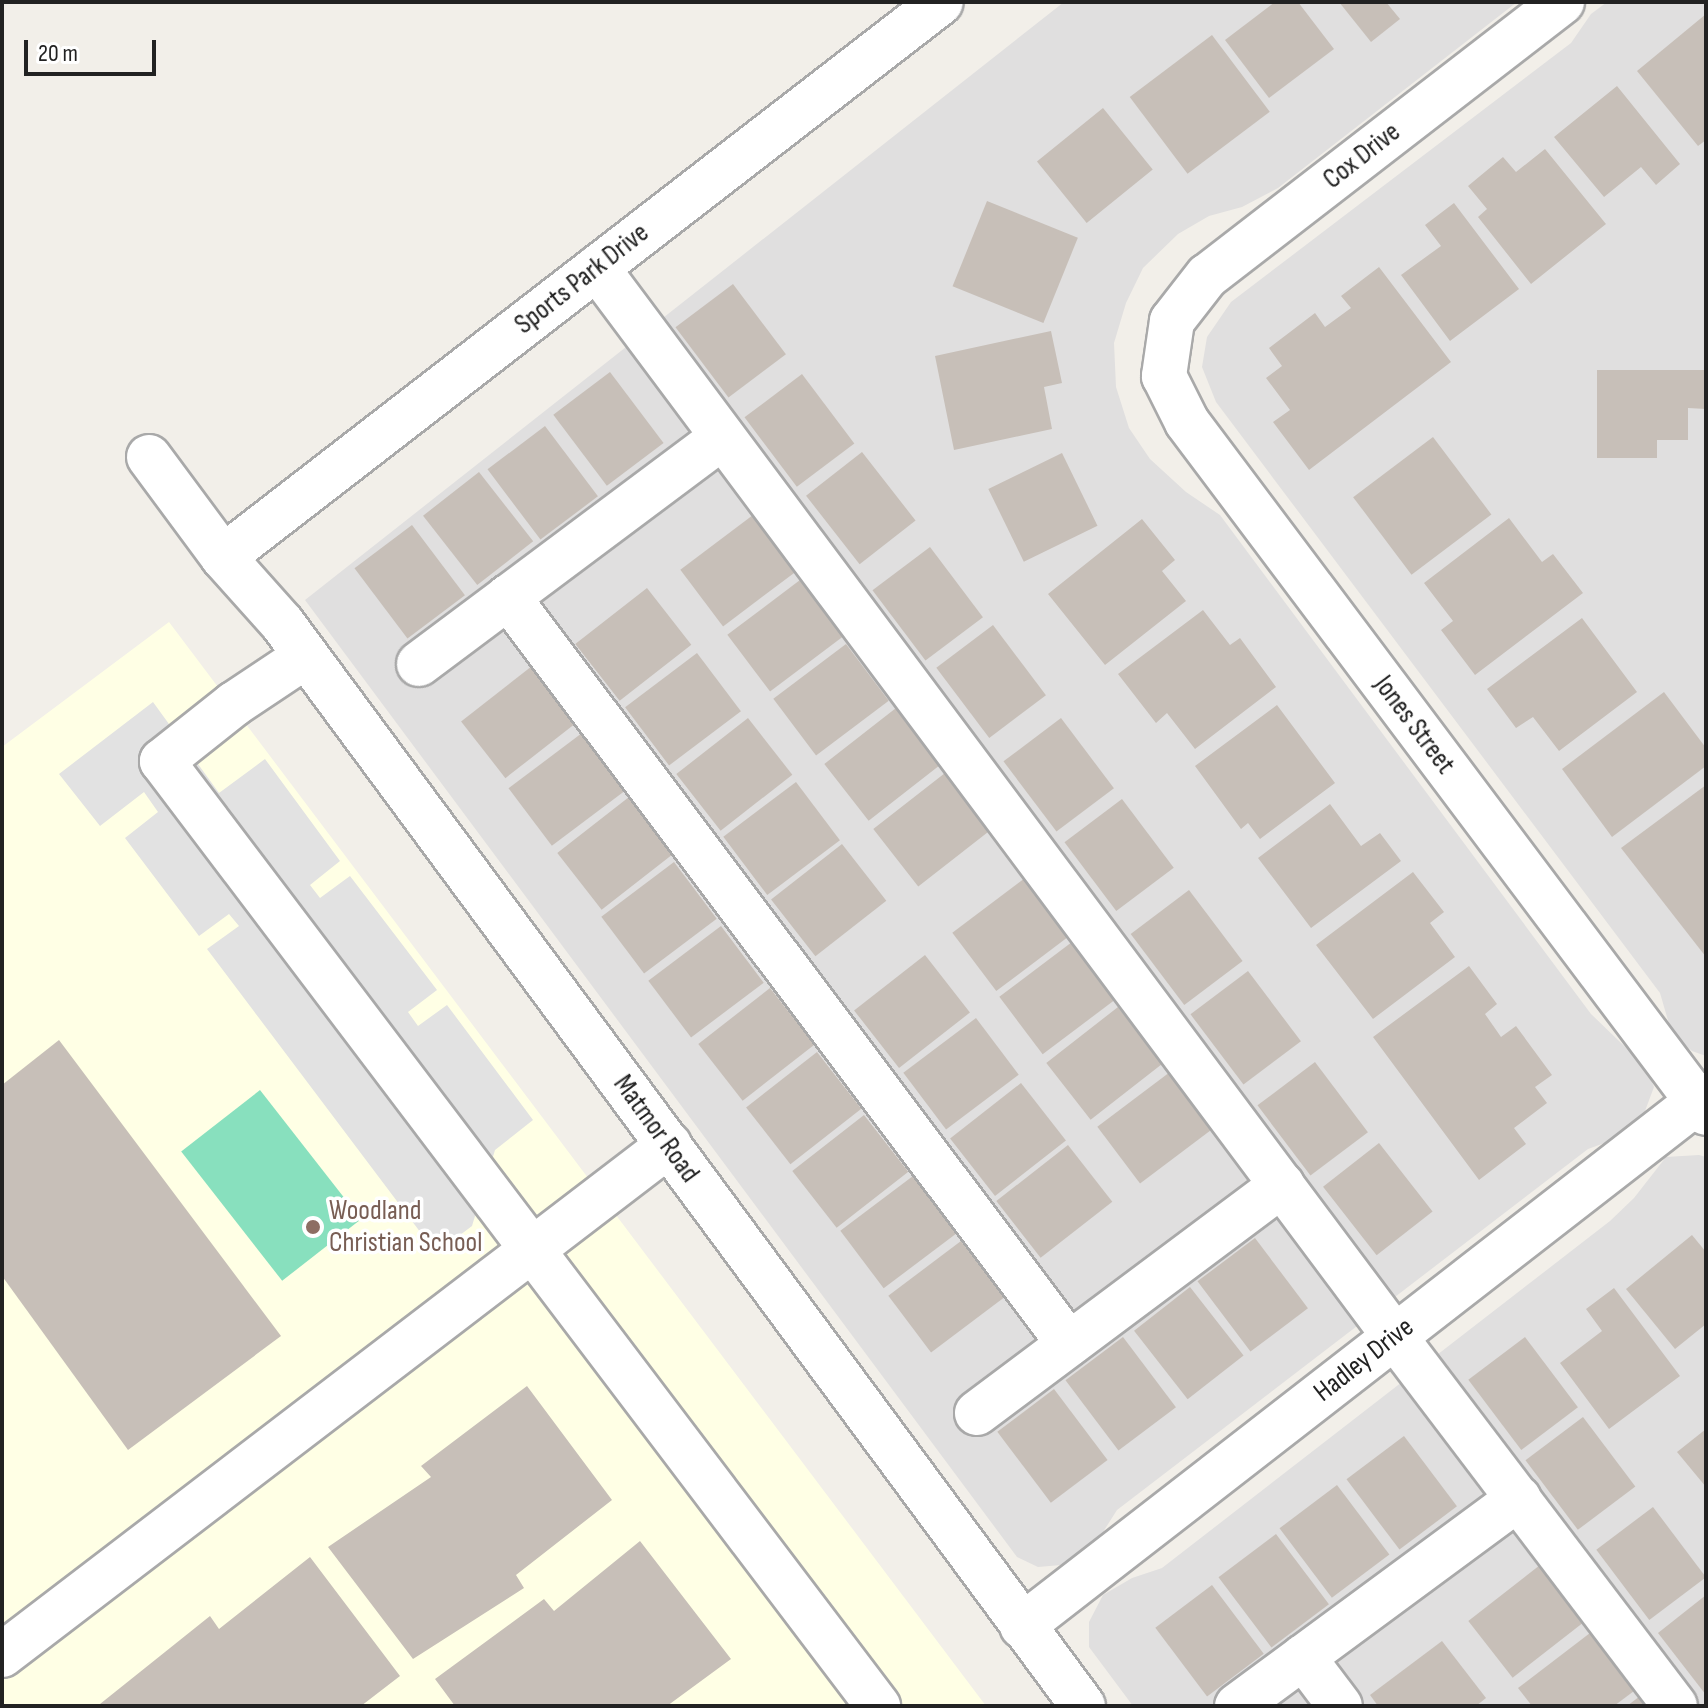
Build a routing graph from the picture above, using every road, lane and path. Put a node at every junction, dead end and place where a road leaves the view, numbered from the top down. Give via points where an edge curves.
1 (941, 2) edge
2 (1562, 2) edge
3 (597, 268) junction
4 (1172, 321) joint
5 (722, 437) junction
6 (149, 457) dead end
7 (223, 557) junction
8 (508, 597) junction
9 (306, 656) junction
10 (419, 664) dead end
11 (1703, 1104) edge
12 (669, 1145) junction
13 (1282, 1185) junction
14 (532, 1253) junction
15 (1395, 1337) junction
16 (1069, 1344) junction
17 (977, 1413) dead end
18 (1519, 1498) junction
19 (1022, 1626) junction
20 (2, 1655) edge
21 (1303, 1657) junction
22 (878, 1706) edge
23 (1083, 1706) edge
24 (1237, 1706) edge
25 (1340, 1706) edge
26 (1675, 1706) edge

1 - 3 street, Sports Park Drive
2 - 4 street, Cox Drive via 1207,276
3 - 5 street
3 - 7 street, Sports Park Drive
4 - 11 street, Jones Street via 1164,376 1187,422
5 - 8 street
5 - 13 street
6 - 7 street, Matmor Road
7 - 9 street, Matmor Road
8 - 10 street
8 - 16 street
9 - 12 street, Matmor Road
9 - 14 street via 162,761
11 - 15 street, Hadley Drive
12 - 14 street
12 - 19 street, Matmor Road
13 - 15 street
13 - 16 street
14 - 20 street
14 - 22 street
15 - 18 street
15 - 19 street, Hadley Drive
16 - 17 street
18 - 21 street
18 - 26 street
19 - 23 street, Matmor Road
21 - 24 street
21 - 25 street

